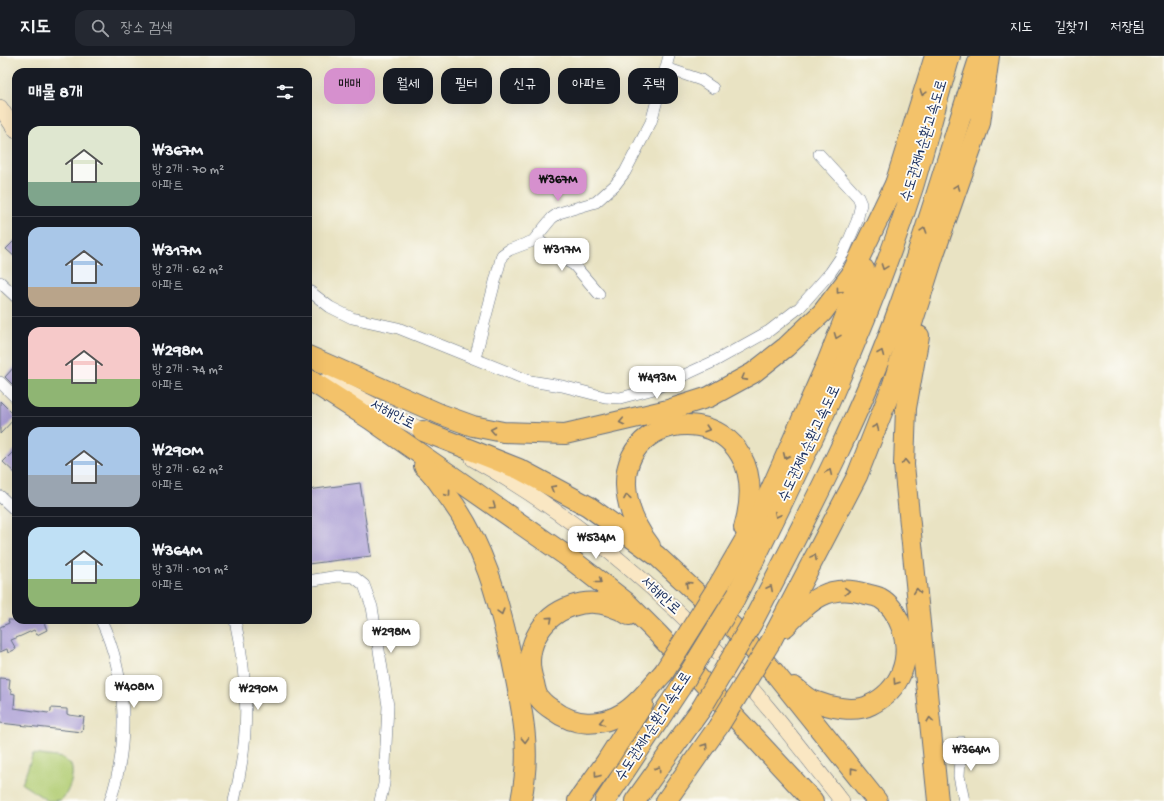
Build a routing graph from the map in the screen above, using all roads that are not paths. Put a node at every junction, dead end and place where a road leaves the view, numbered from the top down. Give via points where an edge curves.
1 (669, 56) edge
2 (935, 56) edge
3 (950, 56) edge
4 (980, 56) edge
5 (989, 56) edge
6 (666, 68) edge
7 (678, 72) edge
8 (713, 88) dead end
9 (657, 104) edge
10 (0, 106) edge
11 (12, 125) edge
12 (818, 154) dead end
13 (896, 182) junction
14 (536, 238) junction
15 (935, 251) junction
16 (0, 282) edge
17 (312, 293) edge
18 (12, 294) edge
19 (599, 294) dead end
20 (312, 358) edge
21 (475, 358) junction
22 (312, 373) edge
23 (0, 382) edge
24 (312, 382) edge
25 (12, 394) edge
26 (370, 419) junction
27 (423, 431) junction
28 (0, 496) edge
29 (12, 507) edge
30 (657, 556) junction
31 (724, 577) junction
32 (312, 580) edge
33 (102, 624) edge
34 (236, 624) edge
35 (658, 634) junction
36 (771, 641) junction
37 (664, 672) junction
38 (774, 672) junction
39 (747, 732) junction
40 (961, 742) dead end
41 (692, 766) junction
42 (110, 801) edge
43 (234, 801) edge
44 (380, 801) edge
45 (521, 801) edge
46 (578, 801) edge
47 (605, 801) edge
48 (635, 801) edge
49 (666, 801) edge
50 (681, 801) edge
51 (791, 801) edge
52 (813, 801) edge
53 (842, 801) edge
54 (877, 801) edge
55 (938, 801) edge
56 (964, 801) edge

1 - 6 street
2 -> 13 highway
3 -> 47 highway, 수도권제1순환고속도로, bridge via 912,187 874,293 831,401 789,492 734,600 680,688
48 -> 4 highway, 수도권제1순환고속도로, bridge via 701,709 752,623 820,491 867,389 900,306
15 -> 5 highway via 980,123
7 - 8 street via 701,80
9 - 14 street via 653,118 625,172 614,185 596,202 559,213 541,229
10 - 11 main road
12 - 21 street via 860,201 854,228 843,254 800,307 747,345 654,389 620,398 530,380
13 -> 20 highway via 851,275 822,313 786,347 753,373 709,397 668,410 565,434 504,432 473,426 440,414
13 -> 31 highway via 827,363 760,514
14 - 19 street via 574,265
14 - 21 street via 509,250 500,259
36 -> 15 highway via 857,476 892,387
55 -> 15 highway via 904,465 906,408
16 - 18 street
17 - 21 street via 330,307 352,318 398,328
22 - 27 main road, 서해안로
23 - 25 street
24 - 26 highway
26 -> 35 highway via 568,557 627,603
26 -> 45 highway via 430,471 471,531 490,572 517,684 525,738
30 -> 27 highway via 588,506 519,469
27 - 53 main road, 서해안로 via 489,468 544,504 652,587 722,657 784,727
28 - 29 street
30 -> 31 highway via 629,510 626,475 631,458 638,446 664,428 680,425 697,426 723,436 737,447 746,463 750,482 750,508
38 -> 30 highway via 732,626
31 - 37 highway, bridge
32 - 44 street via 338,576 354,577 364,585 372,607 388,706 384,784
33 - 42 street via 115,661 122,698 123,739
34 - 43 street via 246,686 246,736
37 -> 35 highway via 625,712 611,720 593,724 564,718 539,698 529,661 538,631 549,618 563,609 578,604 608,604
35 - 39 highway
36 -> 38 highway via 809,603 829,592 855,590 880,598 894,609 906,640 903,672 888,693 870,706 835,707 813,700
41 -> 36 highway, bridge
37 -> 46 highway
54 -> 38 highway
39 - 51 highway via 780,780
39 - 52 highway
40 - 56 street via 959,776
41 - 49 highway
41 - 50 highway

